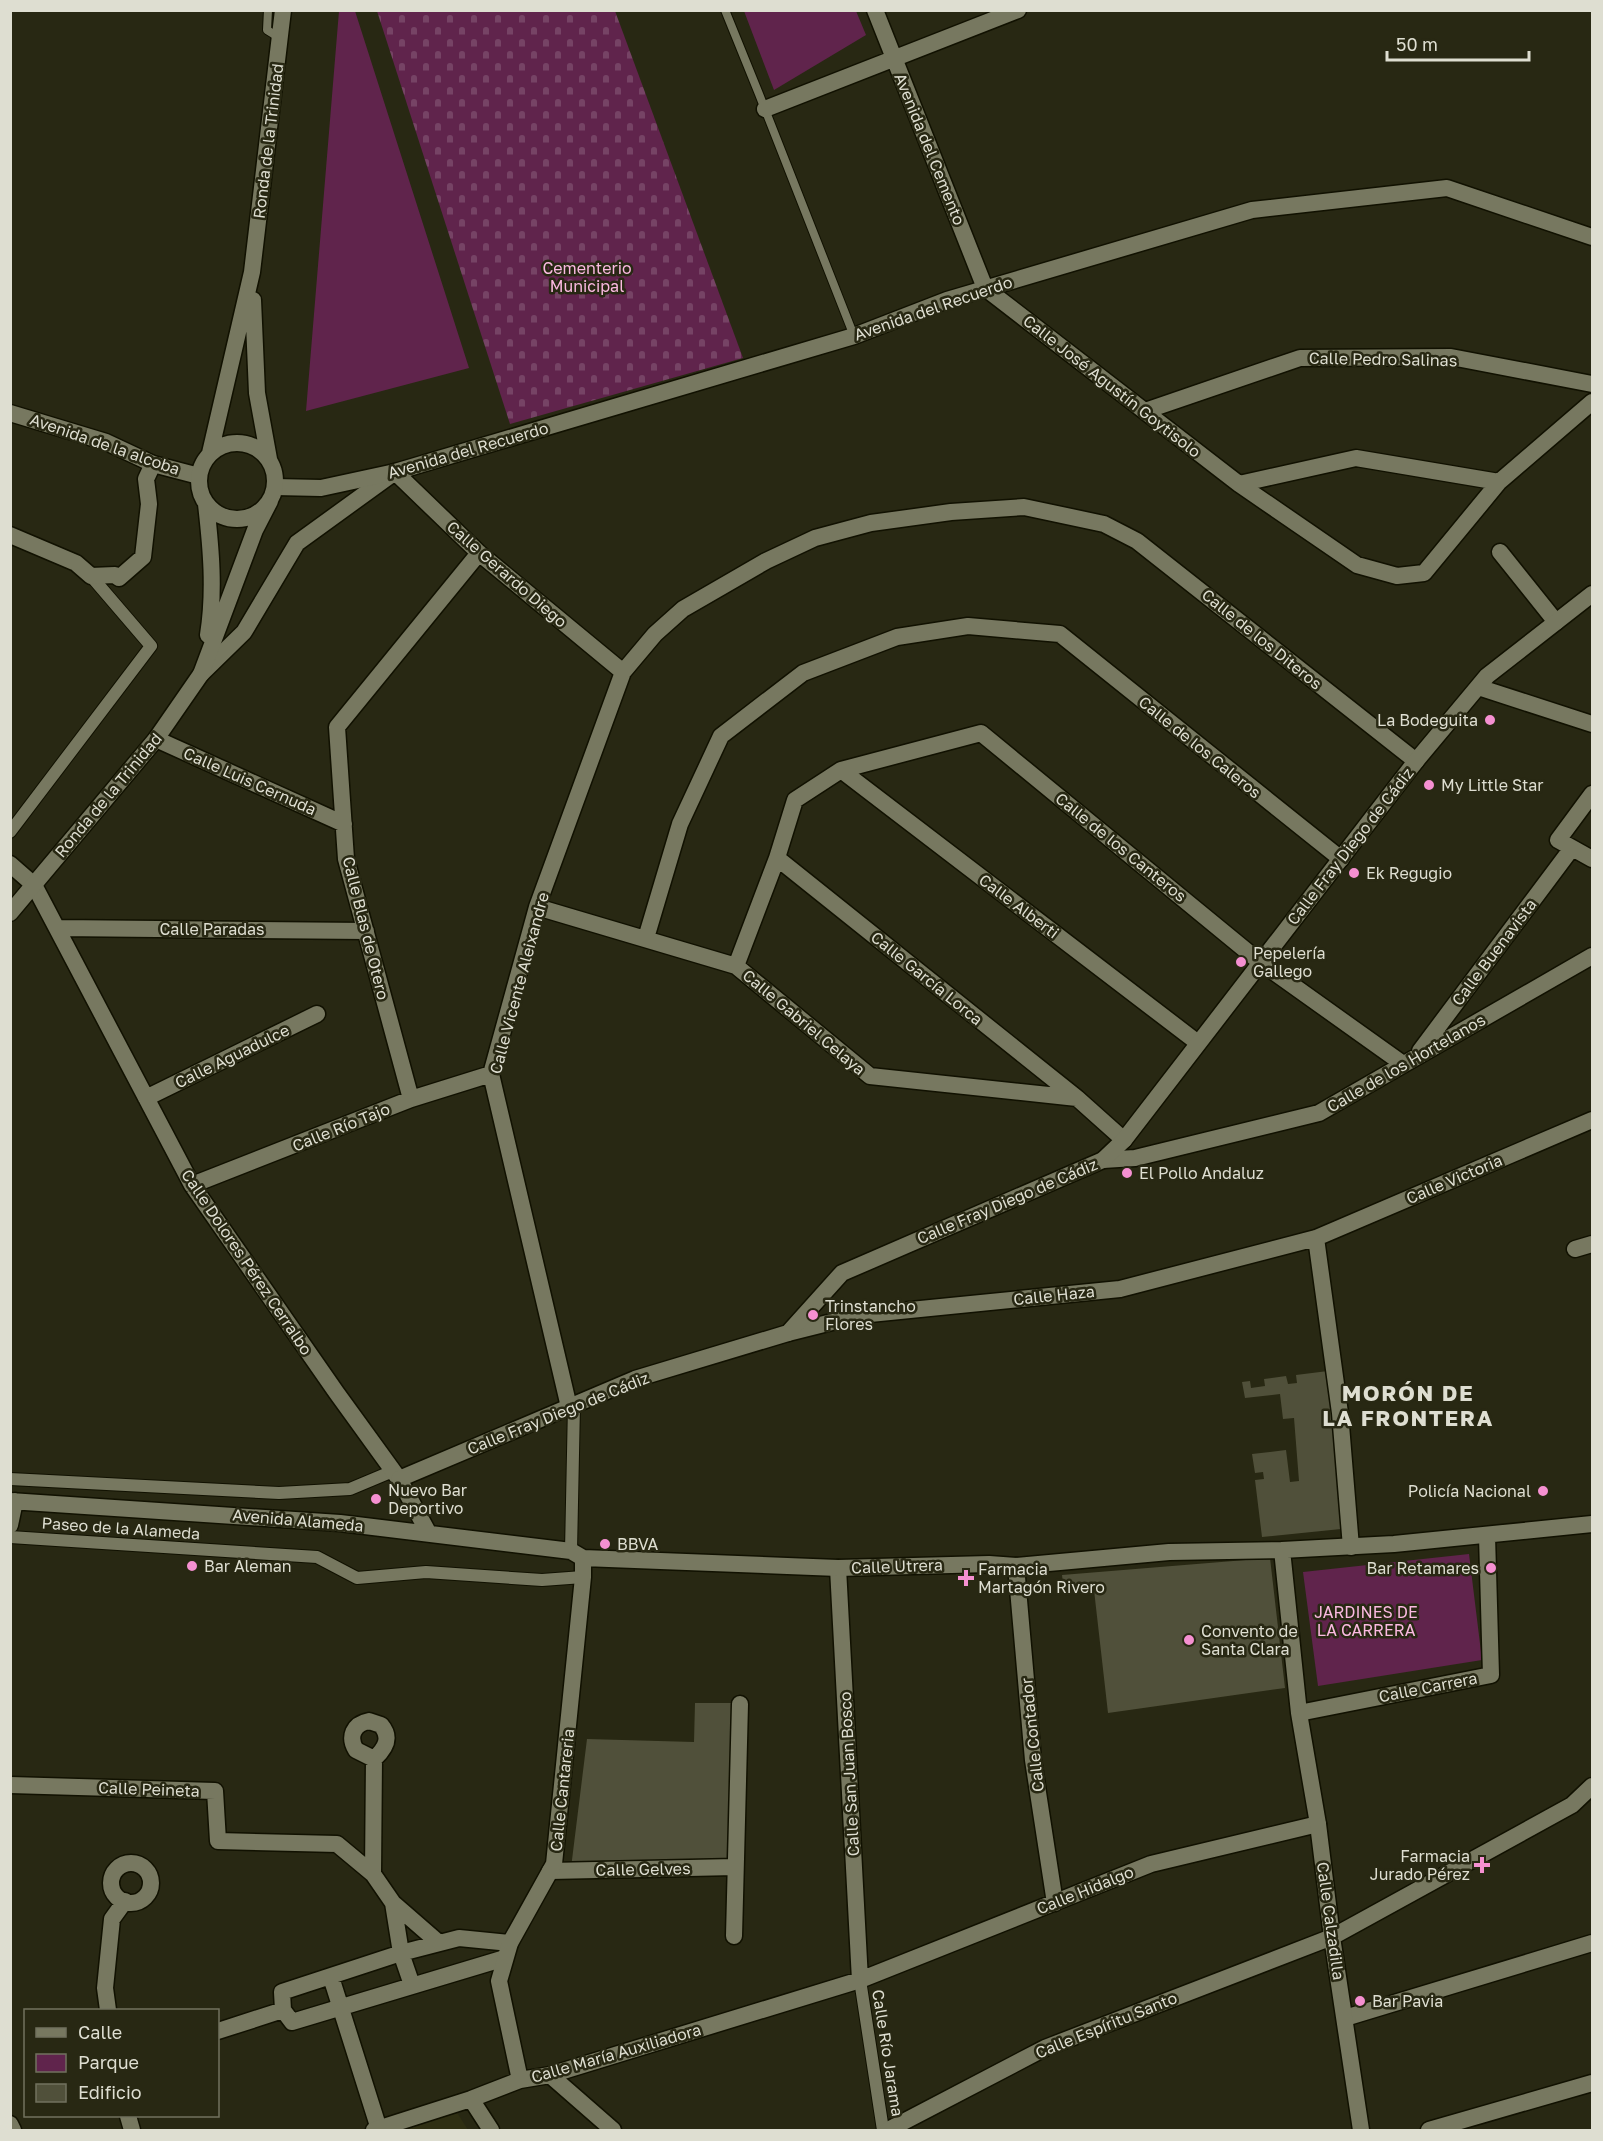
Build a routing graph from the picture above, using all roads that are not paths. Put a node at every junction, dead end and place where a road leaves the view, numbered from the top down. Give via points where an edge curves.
1 (268, 10) edge
2 (283, 10) edge
3 (724, 10) edge
4 (875, 10) edge
5 (1018, 10) edge
6 (280, 38) junction
7 (894, 60) junction
8 (765, 109) junction
9 (1593, 237) edge
10 (252, 272) junction
11 (985, 288) junction
12 (854, 336) junction
13 (1593, 384) edge
14 (1593, 402) edge
15 (1145, 411) junction
16 (10, 412) edge
17 (210, 453) junction
18 (269, 459) junction
19 (153, 464) junction
20 (395, 472) junction
21 (199, 476) junction
22 (1499, 482) junction
23 (1239, 484) junction
24 (272, 494) junction
25 (206, 504) junction
26 (12, 538) edge
27 (1500, 552) dead end
28 (479, 553) junction
29 (91, 576) junction
30 (1593, 594) edge
31 (1556, 622) junction
32 (623, 672) junction
33 (201, 674) junction
34 (1478, 687) junction
35 (1593, 724) edge
36 (156, 739) junction
37 (1416, 761) junction
38 (841, 770) junction
39 (1590, 804) edge
40 (344, 824) junction
41 (10, 832) edge
42 (1572, 848) junction
43 (777, 858) junction
44 (1341, 859) junction
45 (1593, 859) edge
46 (10, 864) edge
47 (34, 885) junction
48 (537, 907) junction
49 (10, 913) edge
50 (58, 928) junction
51 (366, 931) junction
52 (646, 938) junction
53 (1593, 956) edge
54 (1260, 962) junction
55 (736, 966) junction
56 (317, 1014) dead end
57 (1198, 1043) junction
58 (1410, 1060) junction
59 (491, 1074) junction
60 (146, 1098) junction
61 (1077, 1098) junction
62 (411, 1099) junction
63 (1593, 1120) edge
64 (1124, 1140) junction
65 (1103, 1160) junction
66 (192, 1185) junction
67 (1316, 1238) junction
68 (1593, 1245) edge
69 (1575, 1249) dead end
70 (788, 1333) junction
71 (571, 1406) junction
72 (396, 1475) junction
73 (10, 1479) edge
74 (13, 1501) edge
75 (1593, 1524) edge
76 (10, 1525) edge
77 (428, 1532) junction
78 (1487, 1536) junction
79 (10, 1537) edge
80 (1351, 1547) junction
81 (1282, 1550) junction
82 (577, 1554) junction
83 (1016, 1566) junction
84 (837, 1568) junction
85 (583, 1577) junction
86 (740, 1704) dead end
87 (1299, 1713) junction
88 (374, 1759) dead end
89 (10, 1785) edge
90 (1593, 1786) edge
91 (1318, 1824) junction
92 (735, 1867) junction
93 (550, 1871) junction
94 (373, 1874) junction
95 (125, 1901) dead end
96 (393, 1903) junction
97 (1055, 1903) junction
98 (734, 1936) dead end
99 (1332, 1937) junction
100 (1593, 1942) edge
101 (439, 1943) junction
102 (507, 1951) junction
103 (401, 1953) junction
104 (331, 1977) junction
105 (860, 1980) junction
106 (412, 1985) junction
107 (341, 2008) junction
108 (108, 2009) edge
109 (284, 2010) junction
110 (1345, 2018) junction
111 (219, 2031) edge
112 (550, 2074) junction
113 (520, 2080) junction
114 (1593, 2083) edge
115 (471, 2099) junction
116 (10, 2124) edge
117 (13, 2130) edge
118 (377, 2130) edge
119 (491, 2130) edge
120 (613, 2130) edge
121 (886, 2130) edge
122 (1361, 2130) edge
123 (1429, 2130) edge

1 - 6 lane via 267,30
2 - 6 street, Ronda de la Trinidad
3 - 8 lane
4 - 7 street, Avenida del Cemento
5 - 7 street
6 - 10 street, Ronda de la Trinidad
7 - 8 street
7 - 11 street, Avenida del Cemento
8 - 12 lane
9 - 11 street, Avenida del Recuerdo via 1446,188 1252,210
10 - 17 street, Ronda de la Trinidad
10 - 18 street, Ronda de la Trinidad via 257,393
11 - 12 street, Avenida del Recuerdo
11 - 15 street, Calle José Agustín Goytisolo
12 - 20 street, Avenida del Recuerdo
13 - 15 street, Calle Pedro Salinas via 1450,357 1300,358
14 - 22 street, Calle José Agustín Goytisolo
15 - 23 street, Calle José Agustín Goytisolo
16 - 19 street, Avenida de la alcoba via 106,442
17 - 18 street via 230,443 241,443
17 - 21 street
18 - 24 street via 273,468
19 - 21 street, Avenida de la alcoba
19 - 29 street via 146,479 149,504 142,557 119,578
20 - 24 street, Avenida del Recuerdo
20 - 28 street, Calle Gerardo Diego
20 - 33 street via 297,543 244,632
21 - 25 street
22 - 23 street via 1356,458
22 - 23 street, Calle José Agustín Goytisolo via 1424,573 1397,576 1357,565
24 - 25 street via 256,513 239,519 215,513
24 - 33 street, Ronda de la Trinidad
25 - 33 street, Ronda de la Trinidad via 213,573
26 - 29 street via 54,552
27 - 31 street
28 - 32 street, Calle Gerardo Diego
28 - 40 street, Calle Blas de Otero via 337,727
29 - 41 street via 151,646
30 - 31 street, Calle Fray Diego de Cádiz
31 - 34 street, Calle Fray Diego de Cádiz
32 - 37 street, Calle de los Diteros via 683,609 815,538 871,523 1024,507 1104,524 1137,541
32 - 48 street, Calle Vicente Aleixandre
33 - 36 street, Ronda de la Trinidad
34 - 35 street
34 - 37 street, Calle Fray Diego de Cádiz
36 - 40 street, Calle Luis Cernuda
36 - 47 street, Ronda de la Trinidad
37 - 44 street, Calle Fray Diego de Cádiz
38 - 43 street via 795,800
38 - 54 street, Calle de los Canteros via 981,733
38 - 57 street, Calle Alberti
39 - 42 street via 1558,840
40 - 51 street, Calle Blas de Otero via 346,859
42 - 45 street
42 - 58 street, Calle Buenavista
43 - 55 street
43 - 61 street, Calle García Lorca
44 - 52 street, Calle de los Caleros via 1060,634 968,626 897,637 803,673 721,736 680,824
44 - 54 street, Calle Fray Diego de Cádiz
46 - 47 street, Calle Dolores Pérez Cerralbo
47 - 49 street, Ronda de la Trinidad
47 - 50 street, Calle Dolores Pérez Cerralbo
48 - 52 street, Calle Gabriel Celaya
48 - 59 street, Calle Vicente Aleixandre
50 - 51 street, Calle Paradas
50 - 60 street, Calle Dolores Pérez Cerralbo
51 - 62 street, Calle Blas de Otero
52 - 55 street, Calle Gabriel Celaya
53 - 58 street, Calle de los Hortelanos
54 - 57 street, Calle Fray Diego de Cádiz
54 - 58 street, Calle de los Canteros
55 - 61 street, Calle Gabriel Celaya via 870,1076
56 - 60 street, Calle Aguadulce
57 - 64 street, Calle Fray Diego de Cádiz
58 - 65 street, Calle de los Hortelanos via 1319,1113 1135,1158
59 - 62 street, Calle Río Tajo
59 - 71 street, Calle Vicente Aleixandre
60 - 66 street, Calle Dolores Pérez Cerralbo
61 - 64 street, Calle García Lorca
62 - 66 street, Calle Río Tajo
63 - 67 street, Calle Victoria
64 - 65 street, Calle Fray Diego de Cádiz
65 - 70 street, Calle Fray Diego de Cádiz via 842,1273
66 - 72 street, Calle Dolores Pérez Cerralbo
67 - 70 street, Calle Haza via 1120,1289 860,1315
67 - 80 street via 1340,1413
68 - 69 street
70 - 71 street, Calle Fray Diego de Cádiz via 635,1379
71 - 72 street, Calle Fray Diego de Cádiz
71 - 82 street
72 - 73 street via 350,1489 279,1493
72 - 77 street, Calle Dolores Pérez Cerralbo
74 - 76 street
74 - 77 street, Avenida Alameda
75 - 78 street
77 - 82 street, Avenida Alameda
78 - 80 street
78 - 87 street, Calle Carrera via 1491,1675
79 - 85 street, Paseo de la Alameda via 317,1557 357,1578 426,1572 542,1580
80 - 81 street
81 - 83 street, Calle Utrera via 1169,1552
81 - 87 street, Calle Calzadilla
82 - 84 street, Calle Utrera
82 - 85 street, Calle Cantareria
83 - 84 street, Calle Utrera
83 - 97 street, Calle Contador via 1033,1760
84 - 105 street, Calle San Juan Bosco
85 - 93 street, Calle Cantareria via 554,1864
86 - 92 street
87 - 91 street, Calle Calzadilla
88 - 94 street
89 - 94 street, Calle Peineta via 215,1791 218,1841 337,1844
90 - 99 street, Calle Espíritu Santo via 1572,1805
91 - 97 street, Calle Hidalgo via 1151,1864
91 - 99 street, Calle Calzadilla
92 - 93 street, Calle Gelves
92 - 98 street
93 - 102 street, Calle Cantareria
94 - 96 street, Calle Peineta
95 - 108 street via 112,1919 105,1988
96 - 101 street
96 - 103 street
97 - 105 street, Calle Hidalgo
99 - 110 street, Calle Calzadilla
99 - 121 street, Calle Espíritu Santo via 1045,2048
100 - 110 street
101 - 102 street via 459,1938
101 - 103 street
102 - 106 street
102 - 113 street, Calle Cantareria via 499,1981
103 - 104 street
103 - 106 street
104 - 107 street
104 - 109 street via 282,1992
105 - 112 street, Calle María Auxiliadora
105 - 121 street, Calle Río Jarama
106 - 107 street
107 - 109 street via 292,2022
107 - 118 street
109 - 111 street
110 - 122 street, Calle Calzadilla
112 - 113 street, Calle María Auxiliadora
112 - 120 street
113 - 115 street, Calle María Auxiliadora
114 - 123 street
115 - 118 street, Calle María Auxiliadora
115 - 119 street
116 - 117 street

